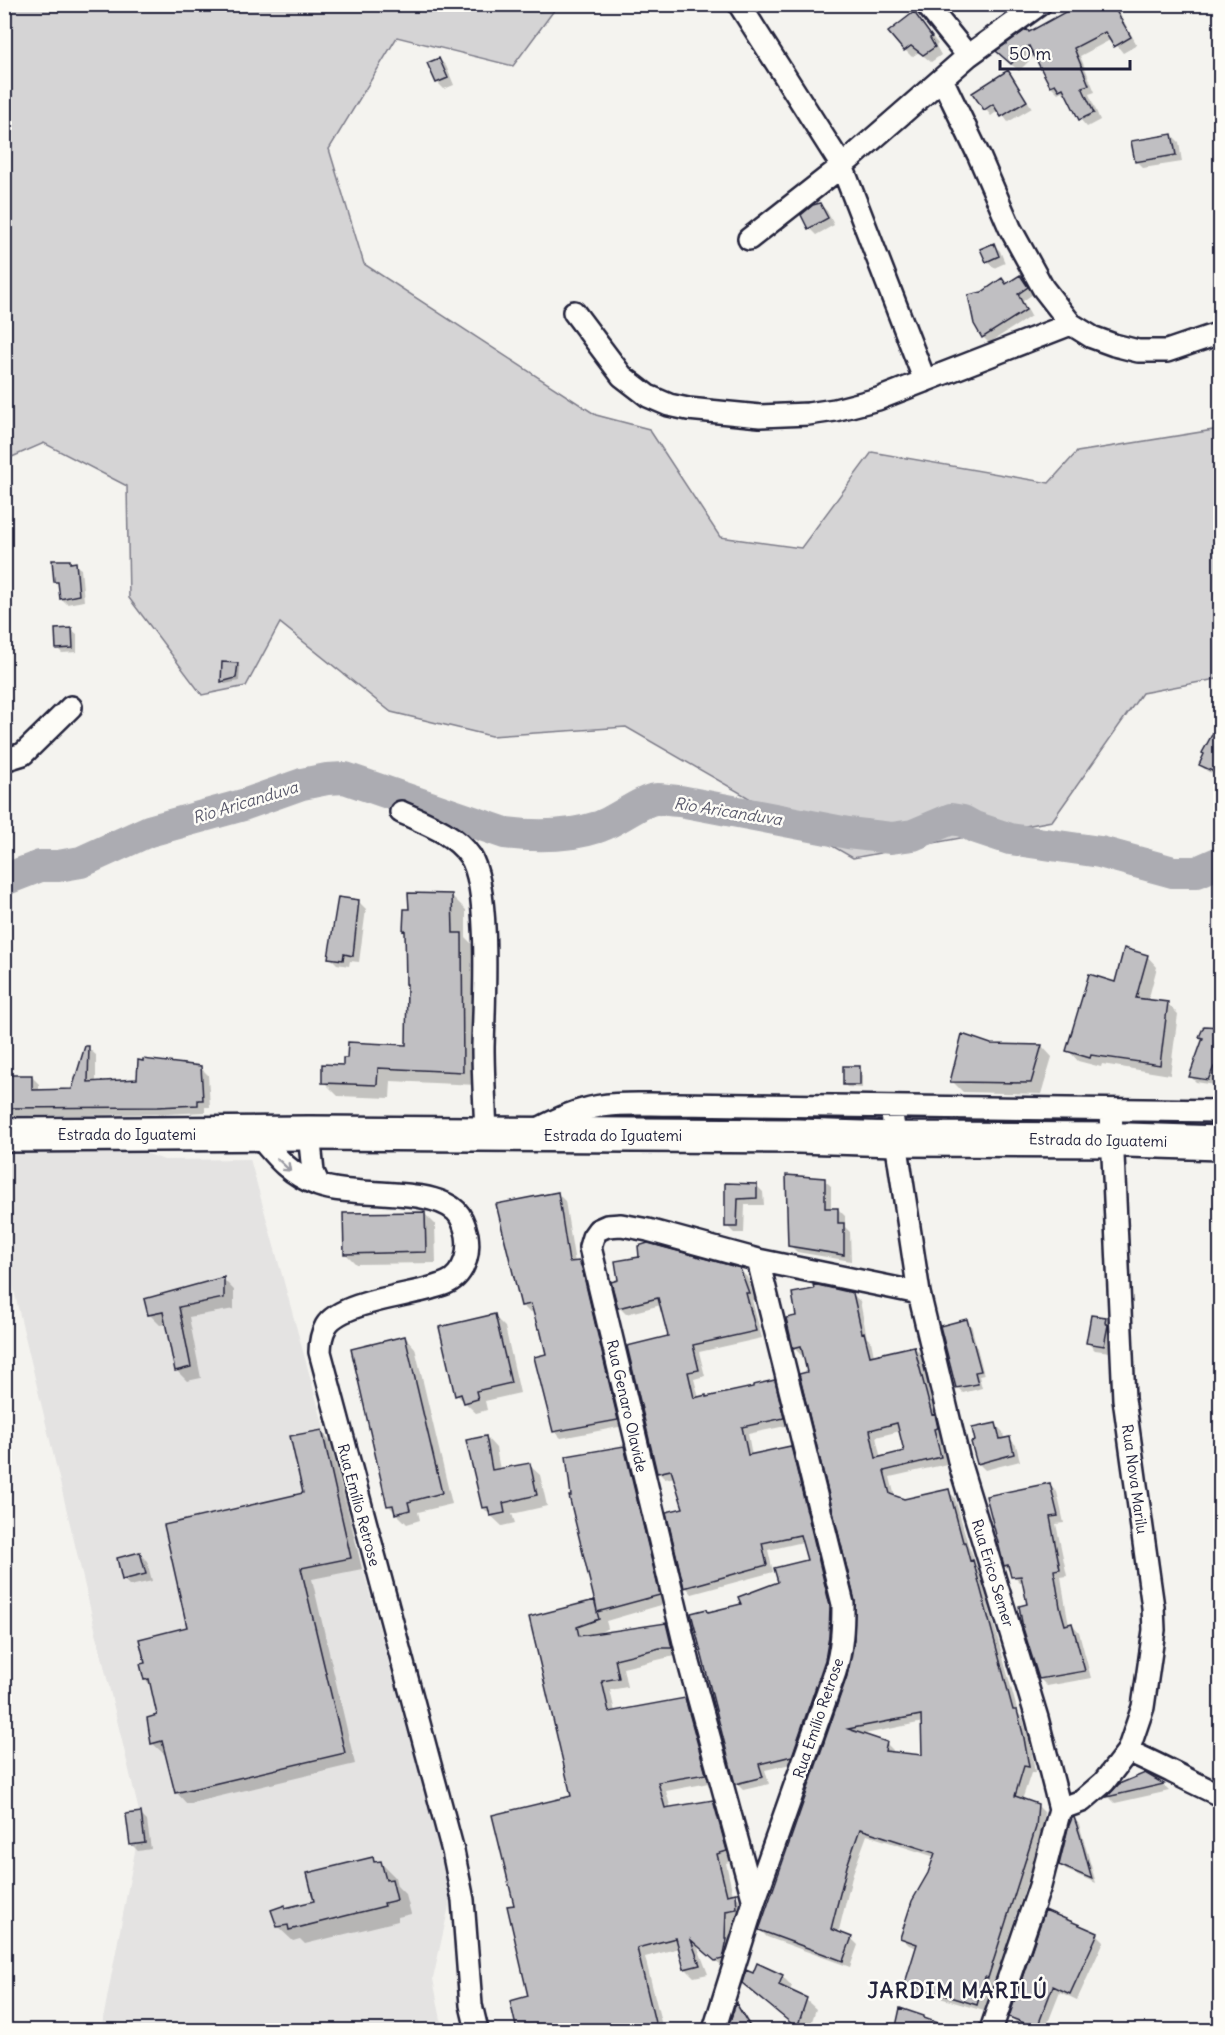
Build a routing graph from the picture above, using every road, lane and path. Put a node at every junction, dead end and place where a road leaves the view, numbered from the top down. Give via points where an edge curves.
1 (739, 4) edge
2 (926, 4) edge
3 (1040, 4) edge
4 (968, 56) junction
5 (942, 79) junction
6 (842, 166) junction
7 (749, 239) dead end
8 (574, 312) dead end
9 (1071, 324) junction
10 (1221, 333) edge
11 (925, 381) junction
12 (71, 707) dead end
13 (4, 760) edge
14 (401, 812) dead end
15 (1221, 1112) edge
16 (894, 1124) junction
17 (1112, 1126) junction
18 (309, 1133) junction
19 (256, 1134) junction
20 (486, 1134) junction
21 (4, 1135) edge
22 (1221, 1143) edge
23 (320, 1185) junction
24 (758, 1260) junction
25 (920, 1293) junction
26 (1128, 1751) junction
27 (1221, 1795) edge
28 (1060, 1809) junction
29 (754, 1902) junction
30 (477, 2031) edge
31 (714, 2031) edge
32 (992, 2031) edge

1 - 6 street
2 - 4 street
3 - 4 street
4 - 5 street
5 - 6 street
5 - 9 street via 1010,228 1043,288
6 - 7 street
6 - 11 street
8 - 11 street via 631,384 648,396 688,409 760,416 808,414 878,399
9 - 10 street via 1092,337 1138,351 1167,351
9 - 11 street
12 - 13 street via 23,754
14 - 20 street via 455,840 477,869 484,932
15 - 17 street
16 - 17 main road, Estrada do Iguatemi
16 - 20 main road, Estrada do Iguatemi via 798,1136
16 - 25 street, Rua Erico Semer
17 - 22 main road, Estrada do Iguatemi
17 - 26 street, Rua Nova Marilu via 1124,1400 1154,1607 1143,1707
18 - 19 main road, Estrada do Iguatemi
18 - 20 main road, Estrada do Iguatemi
18 - 23 street via 313,1172
19 - 21 main road, Estrada do Iguatemi
19 -> 23 street, Rua Emílio Retrose via 282,1164
23 - 30 street, Rua Emílio Retrose via 345,1192 445,1203 456,1211 467,1237 464,1266 449,1283 340,1312 326,1324 320,1352 453,1851 463,1900 471,2005
24 - 25 street, Rua Genaro Olavide
24 - 29 street, Rua Emílio Retrose via 843,1604 843,1629 835,1672
24 - 29 street, Rua Genaro Olavide via 621,1225 598,1230 590,1247 689,1663
25 - 28 street, Rua Erico Semer via 960,1465 1037,1718
26 - 27 street
26 - 28 street, Rua Nova Marilu via 1097,1789 1082,1801
28 - 32 street, Rua Erico Semer via 1040,1886
29 - 31 street, Rua Emílio Retrose

